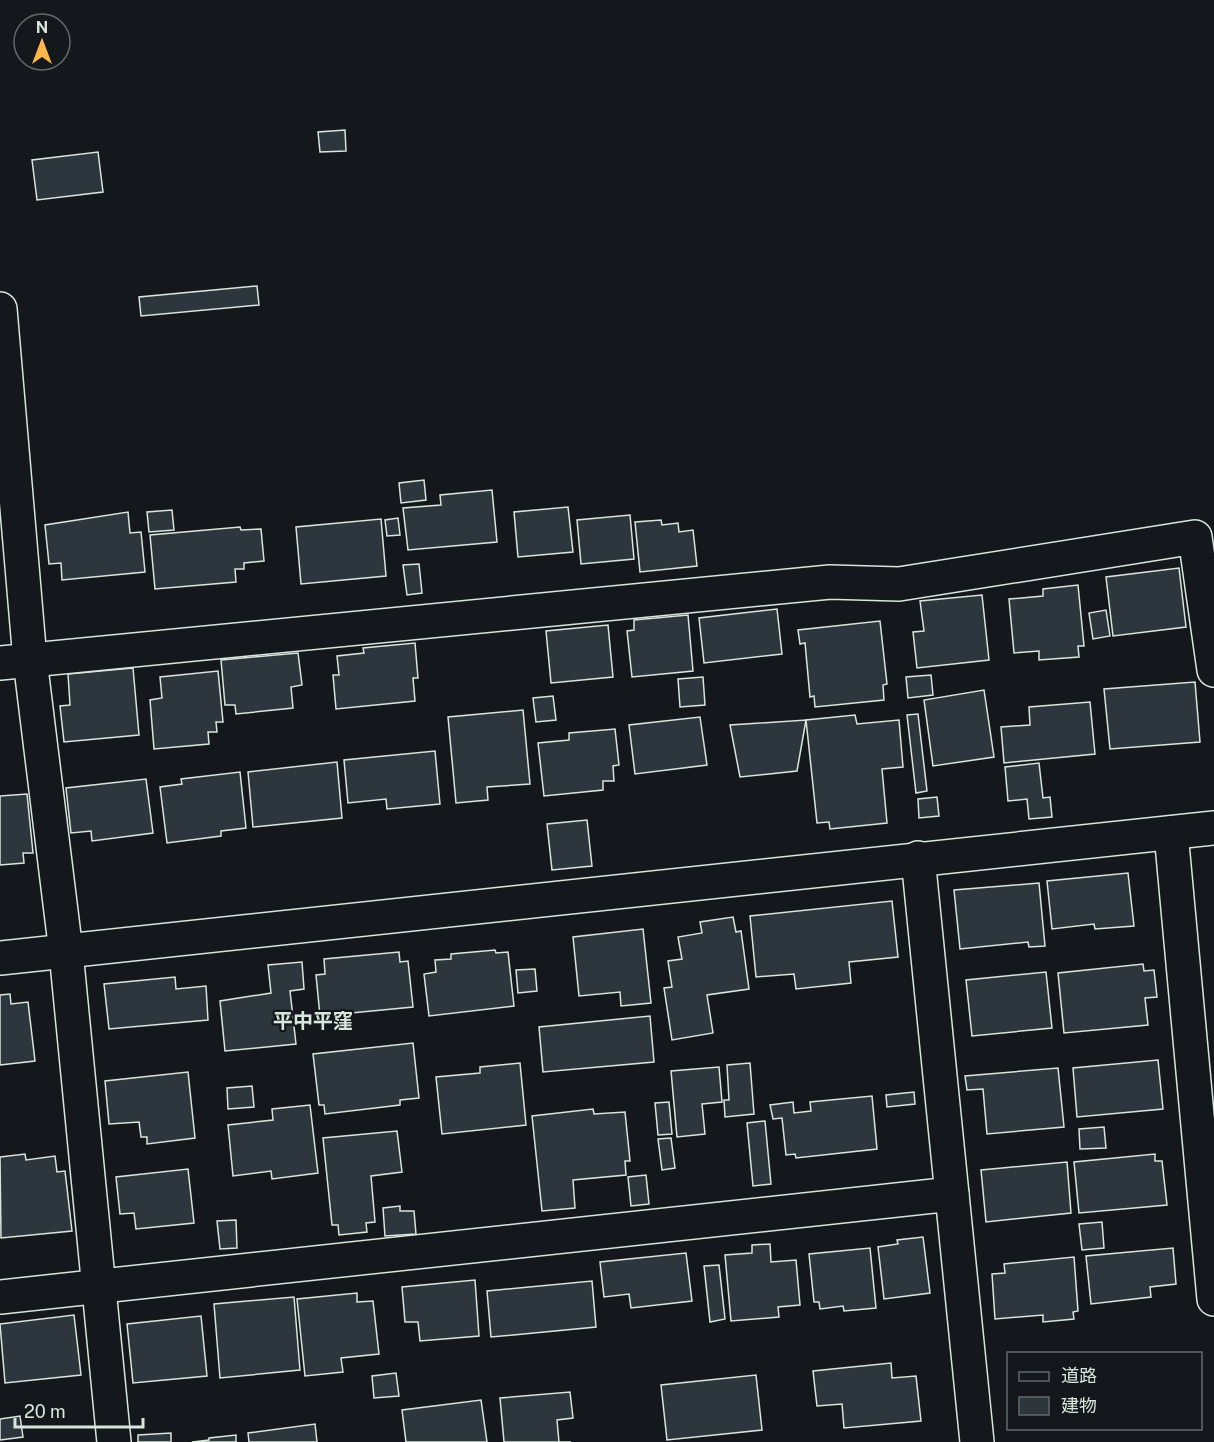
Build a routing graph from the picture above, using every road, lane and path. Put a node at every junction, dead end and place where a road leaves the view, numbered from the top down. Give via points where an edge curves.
1 (0, 309) edge
2 (15, 661) edge
3 (1214, 670) edge
4 (1214, 828) edge
5 (1171, 833) junction
6 (918, 858) junction
7 (66, 951) junction
8 (0, 958) edge
9 (952, 1194) junction
10 (98, 1287) junction
11 (0, 1297) edge
12 (1214, 1299) edge
13 (114, 1442) edge
14 (977, 1442) edge

1 - 2 street
2 - 3 street via 830,582 899,584 1195,537
2 - 7 street
4 - 5 street
5 - 6 street
5 - 12 street
6 - 7 street
6 - 9 street
7 - 8 street
7 - 10 street
9 - 10 street
9 - 14 street
10 - 11 street
10 - 13 street

